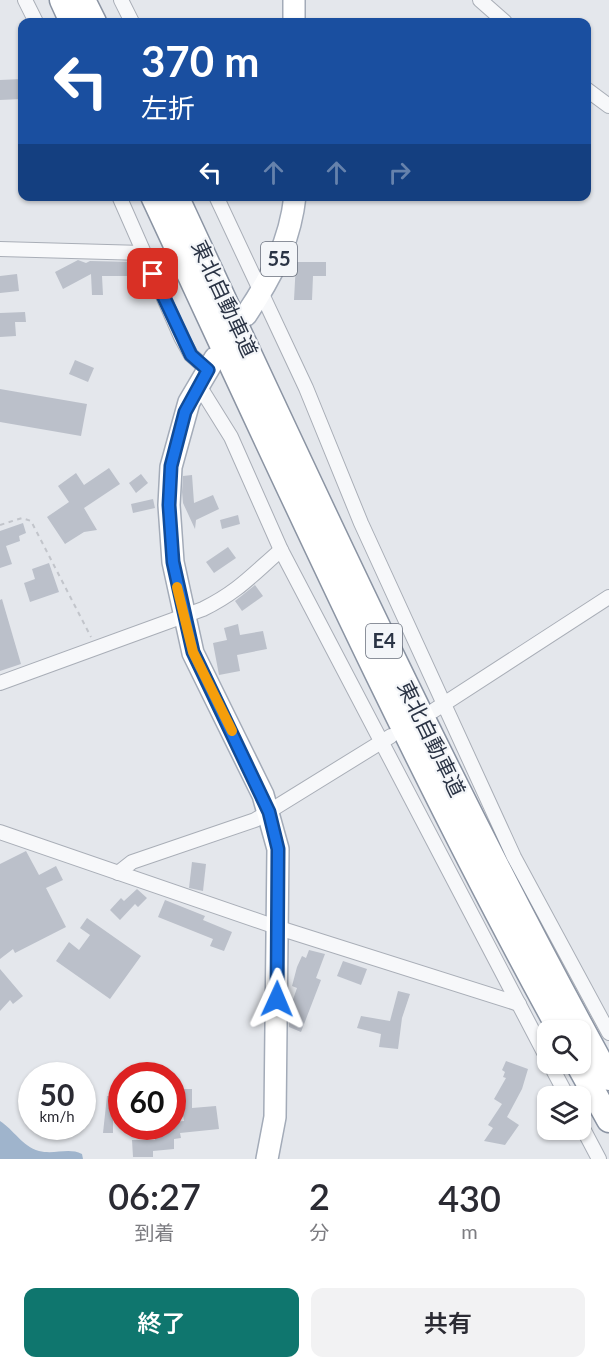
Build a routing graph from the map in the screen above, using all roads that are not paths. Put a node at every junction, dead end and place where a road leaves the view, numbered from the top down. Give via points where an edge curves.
1 (25, 0) edge
2 (62, 0) edge
3 (83, 0) edge
4 (121, 0) edge
5 (294, 0) edge
6 (480, 0) edge
7 (34, 18) edge
8 (70, 18) edge
9 (92, 18) edge
10 (130, 18) edge
11 (294, 18) edge
12 (500, 18) edge
13 (591, 92) edge
14 (609, 106) edge
15 (120, 201) edge
16 (155, 201) edge
17 (178, 201) edge
18 (218, 201) edge
19 (294, 201) edge
20 (0, 249) edge
21 (143, 252) junction
22 (261, 293) junction
23 (246, 315) dead end
24 (207, 371) junction
25 (281, 550) junction
26 (609, 597) edge
27 (183, 614) junction
28 (0, 683) edge
29 (439, 707) junction
30 (386, 740) junction
31 (269, 812) junction
32 (0, 832) edge
33 (118, 873) junction
34 (279, 928) junction
35 (519, 1004) junction
36 (555, 1020) edge
37 (609, 1033) edge
38 (537, 1039) edge
39 (584, 1074) edge
40 (609, 1078) edge
41 (609, 1120) edge
42 (589, 1140) edge
43 (267, 1159) edge
44 (599, 1159) edge

1 - 7 street
2 - 8 highway
3 - 9 highway
4 - 10 street
5 - 11 main road
6 - 12 street
13 - 14 street
15 - 21 street
16 - 36 highway, 東北自動車道 / E4 via 440,804
17 - 40 highway, 東北自動車道 / E4 via 425,727
18 - 22 street
19 - 22 main road, 55 via 283,250
20 - 21 street
21 - 24 street via 191,355
22 - 23 main road, 55
22 - 29 street via 306,388
24 - 25 street via 231,437
24 - 27 main road via 181,423 171,466 173,562
25 - 27 street via 224,599
25 - 30 street
26 - 29 street
27 - 28 street
27 - 31 main road via 193,652
29 - 37 street
30 - 31 street
30 - 35 street
31 - 33 street via 132,862
31 - 34 main road via 278,849
32 - 33 street
33 - 34 street
34 - 35 street
34 - 43 main road via 275,1117
35 - 38 street
39 - 41 highway
42 - 44 street

